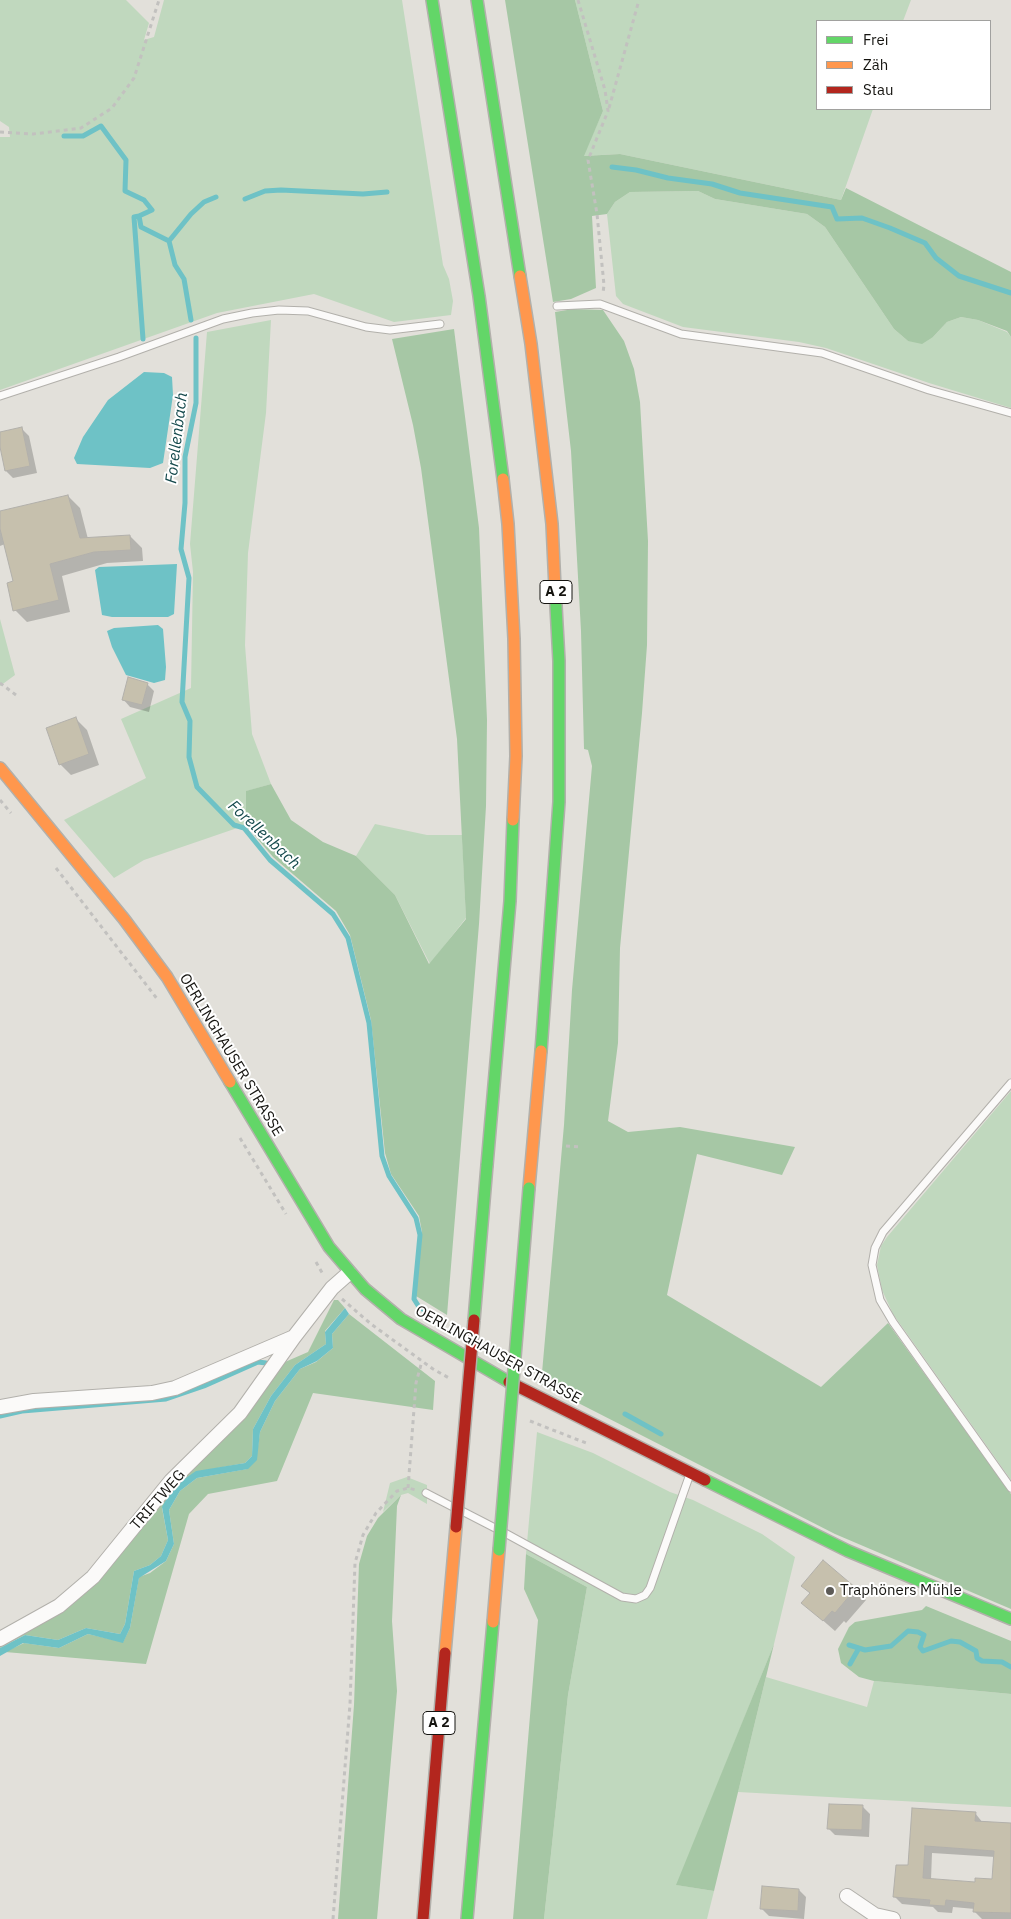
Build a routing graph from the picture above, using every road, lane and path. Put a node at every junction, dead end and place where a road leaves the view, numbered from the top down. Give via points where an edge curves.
1 (160, 0) edge
2 (432, 0) edge
3 (477, 0) edge
4 (578, 0) edge
5 (639, 0) edge
6 (608, 111) junction
7 (0, 132) edge
8 (600, 304) junction
9 (557, 306) dead end
10 (440, 324) dead end
11 (0, 396) edge
12 (1011, 413) edge
13 (0, 683) edge
14 (16, 694) dead end
15 (0, 768) edge
16 (1011, 1083) edge
17 (566, 1146) dead end
18 (581, 1147) dead end
19 (349, 1273) junction
20 (294, 1337) junction
21 (422, 1361) dead end
22 (0, 1407) edge
23 (690, 1473) junction
24 (408, 1488) junction
25 (1011, 1488) edge
26 (426, 1493) joint
27 (1011, 1619) edge
28 (0, 1639) edge
29 (847, 1896) dead end
30 (334, 1919) edge
31 (423, 1919) edge
32 (467, 1919) edge
33 (893, 1919) edge

1 - 7 path via 134,78 112,108 81,128 33,134
2 - 31 main road, A 2, bridge via 480,296 498,433 508,524 516,756 510,901
3 - 32 main road, A 2, bridge via 531,344 552,524 559,661 559,802 549,965
4 - 6 path via 605,90
5 - 6 path
6 - 8 path via 588,160 604,285
8 - 9 lane
8 - 12 lane via 681,334 822,353 929,390
10 - 11 lane via 390,330 308,311 252,313 223,319
13 - 14 path
15 - 19 main road, OERLINGHAUSER STRASSE via 168,977 303,1206
16 - 25 lane via 883,1232 875,1248 872,1265 880,1300 893,1322
17 - 18 path
19 - 20 street, TRIFTWEG via 332,1288
19 - 23 main road, OERLINGHAUSER STRASSE via 401,1319 440,1343 488,1371
20 - 22 street, TRIFTWEG via 175,1388
20 - 28 street, TRIFTWEG via 240,1413 171,1482 93,1577 59,1606
21 - 24 path via 416,1383
23 - 26 lane via 650,1588 636,1599 622,1597
23 - 27 main road, OERLINGHAUSER STRASSE via 848,1552
24 - 26 path
24 - 30 path via 397,1491 376,1513 363,1535 355,1564 350,1704
29 - 33 street via 875,1915

